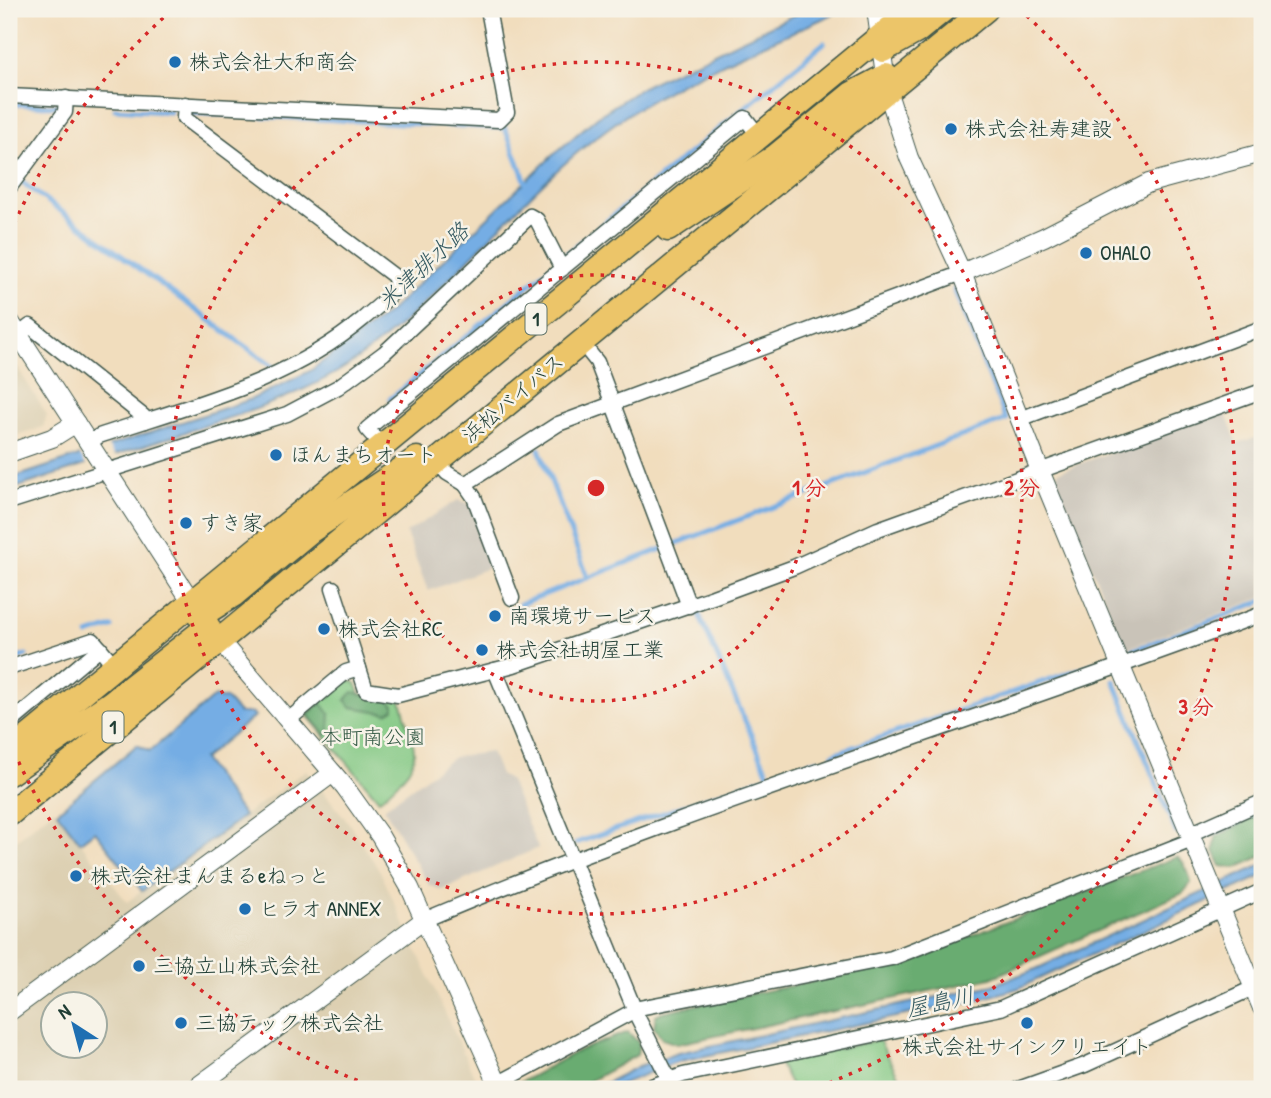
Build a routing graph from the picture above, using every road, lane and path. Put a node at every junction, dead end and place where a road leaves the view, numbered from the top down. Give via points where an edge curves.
1 (488, 9) edge
2 (876, 9) edge
3 (914, 9) edge
4 (944, 9) edge
5 (986, 9) edge
6 (883, 42) junction
7 (887, 83) junction
8 (9, 96) edge
9 (66, 99) junction
10 (185, 104) junction
11 (1262, 153) edge
12 (9, 188) edge
13 (962, 273) junction
14 (572, 275) junction
15 (14, 328) edge
16 (1262, 328) edge
17 (581, 342) junction
18 (1262, 391) edge
19 (613, 403) junction
20 (1020, 419) junction
21 (145, 421) junction
22 (76, 423) junction
23 (482, 423) junction
24 (89, 443) junction
25 (9, 453) edge
26 (436, 461) junction
27 (106, 469) junction
28 (1041, 473) junction
29 (466, 484) junction
30 (9, 502) edge
31 (333, 587) dead end
32 (512, 598) dead end
33 (689, 606) junction
34 (1262, 614) edge
35 (205, 622) junction
36 (108, 657) junction
37 (1121, 667) junction
38 (9, 668) edge
39 (359, 668) junction
40 (495, 670) junction
41 (288, 721) junction
42 (9, 724) edge
43 (9, 753) edge
44 (9, 773) edge
45 (333, 773) junction
46 (1262, 802) edge
47 (9, 814) edge
48 (1191, 837) junction
49 (572, 859) junction
50 (1262, 891) edge
51 (1220, 907) junction
52 (424, 920) junction
53 (1254, 988) junction
54 (1262, 1008) edge
55 (635, 1010) junction
56 (9, 1012) edge
57 (669, 1081) edge
58 (493, 1087) edge
59 (194, 1089) edge
60 (643, 1089) edge
61 (1018, 1089) edge

1 - 10 street via 508,112 503,119
2 - 6 street
3 - 6 highway, 浜松バイパス / 1
4 - 6 highway via 917,31
5 - 7 highway, 浜松バイパス / 1
6 - 7 street
6 - 14 highway, 浜松バイパス / 1
7 - 13 street via 914,168
7 - 14 highway via 852,94 775,157
7 - 17 highway, 浜松バイパス / 1
8 - 9 street
9 - 10 street
9 - 12 street via 65,112
10 - 21 street via 184,118 394,276 397,285 355,325 304,360 248,388
11 - 13 street via 1149,183
13 - 19 street
13 - 20 street
14 - 27 street via 530,216 384,353 338,387 287,414
14 - 35 highway, 浜松バイパス / 1 via 382,446
15 - 21 street via 30,326
15 - 22 street
16 - 20 street
17 - 19 street via 597,362
17 - 23 highway, 浜松バイパス / 1
18 - 28 street
19 - 29 street via 543,432
19 - 33 street
20 - 28 street
21 - 24 street
22 - 24 street
22 - 25 street via 52,439
23 - 26 highway, 浜松バイパス / 1
23 - 35 highway via 424,454 310,531
24 - 27 street
26 - 29 street
26 - 35 highway, 浜松バイパス / 1
27 - 30 street
27 - 35 street
28 - 33 street via 878,529
28 - 37 street
29 - 32 street
31 - 39 street
33 - 40 street
34 - 37 street
35 - 36 highway, 浜松バイパス / 1
35 - 41 street
35 - 44 highway via 111,703
35 - 47 highway, 浜松バイパス / 1
36 - 38 street via 93,640
36 - 42 street
36 - 43 highway, 浜松バイパス / 1
37 - 48 street
37 - 49 street
39 - 40 street via 366,690 398,695
39 - 41 street via 346,673
40 - 49 street
41 - 45 street
45 - 52 street via 380,836
45 - 56 street
46 - 48 street
48 - 51 street
48 - 55 street via 892,958
49 - 52 street
49 - 55 street
50 - 51 street
51 - 53 street
51 - 57 street via 1000,1008
52 - 58 street
52 - 59 street
53 - 54 street
53 - 61 street via 1085,1065
55 - 57 street
55 - 58 street
57 - 60 street

